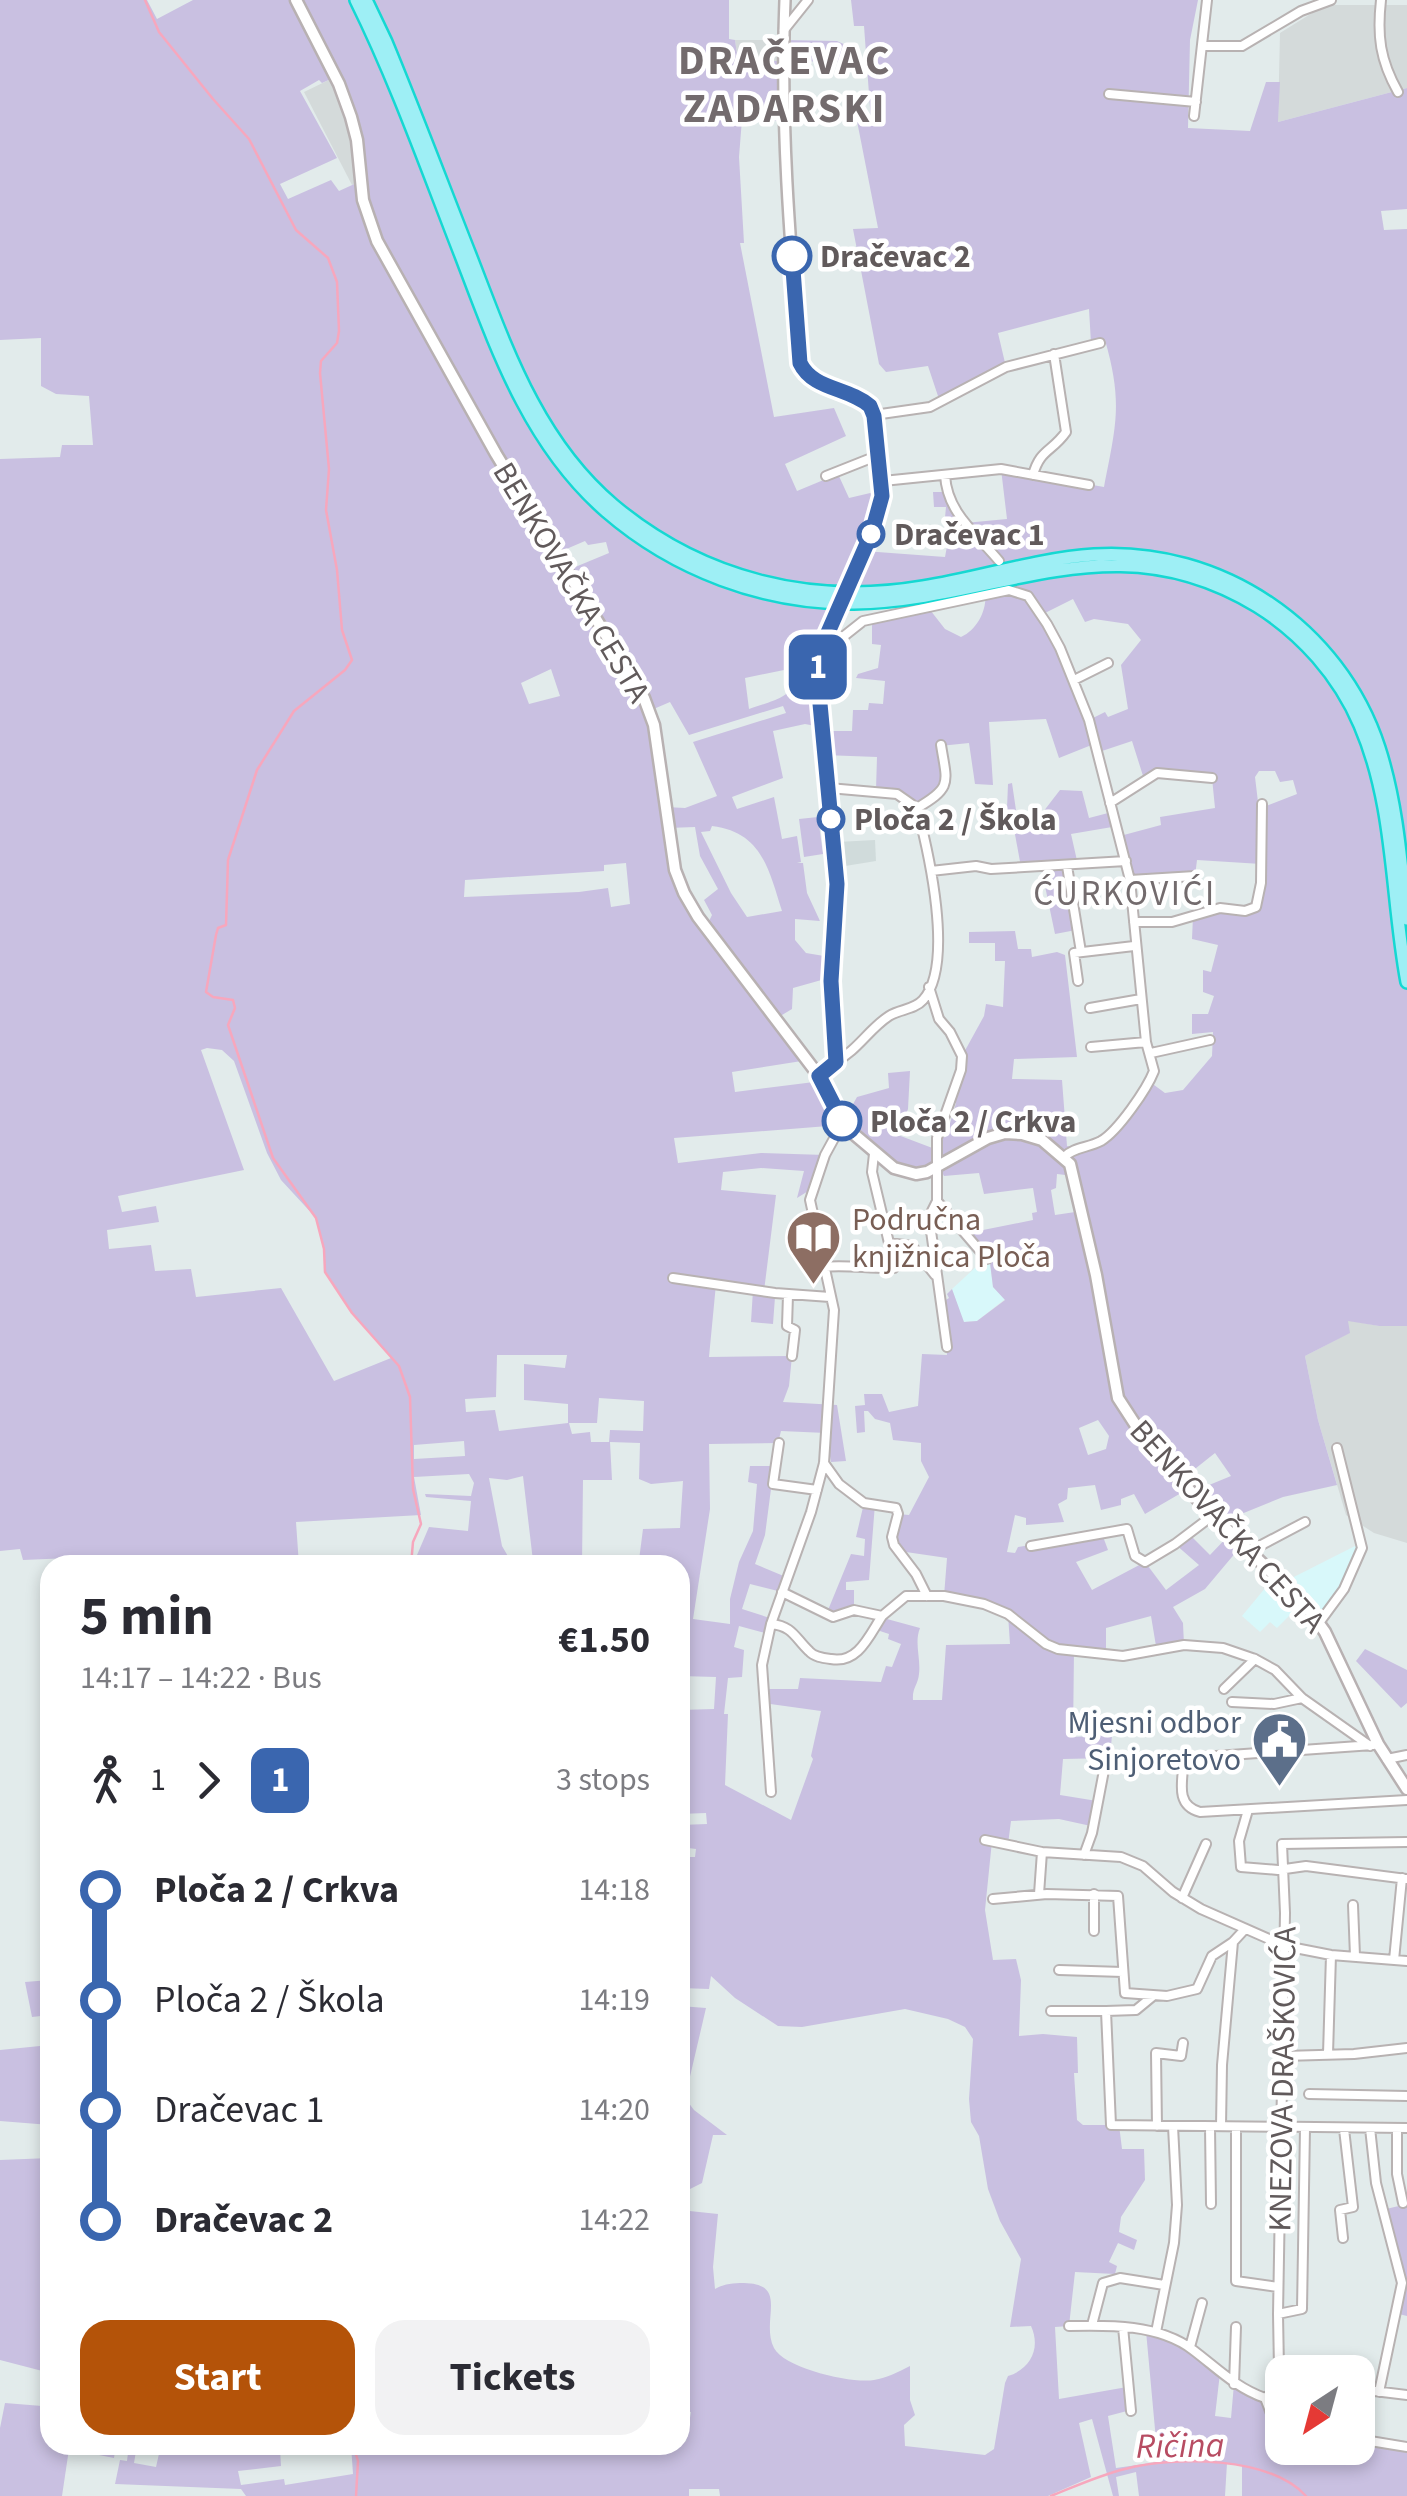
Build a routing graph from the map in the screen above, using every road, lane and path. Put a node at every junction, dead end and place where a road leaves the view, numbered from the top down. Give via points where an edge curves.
1 (296, 0) edge
2 (356, 0) edge
3 (366, 0) edge
4 (784, 0) edge
5 (808, 0) edge
6 (1207, 0) edge
7 (1331, 0) edge
8 (1380, 0) edge
9 (784, 30) junction
10 (1202, 46) junction
11 (1398, 92) dead end
12 (1109, 94) dead end
13 (1196, 102) junction
14 (1194, 116) dead end
15 (1100, 343) dead end
16 (1054, 354) junction
17 (874, 416) junction
18 (879, 456) junction
19 (946, 475) junction
20 (826, 476) dead end
21 (1033, 476) junction
22 (883, 481) junction
23 (1089, 485) dead end
24 (1000, 561) dead end
25 (825, 642) junction
26 (1108, 663) dead end
27 (1074, 680) junction
28 (941, 744) dead end
29 (1212, 778) dead end
30 (828, 788) junction
31 (1110, 803) junction
32 (1262, 804) dead end
33 (917, 808) junction
34 (1126, 861) junction
35 (1067, 866) junction
36 (931, 871) junction
37 (1195, 876) dead end
38 (1130, 880) junction
39 (1407, 919) edge
40 (1134, 922) junction
41 (1134, 946) junction
42 (1081, 952) junction
43 (1078, 981) dead end
44 (1407, 982) edge
45 (930, 988) junction
46 (1141, 999) junction
47 (1090, 1008) dead end
48 (1210, 1040) dead end
49 (1146, 1042) junction
50 (1091, 1047) dead end
51 (1150, 1052) junction
52 (836, 1062) junction
53 (819, 1076) junction
54 (842, 1122) junction
55 (874, 1154) junction
56 (1064, 1157) junction
57 (938, 1165) junction
58 (937, 1201) junction
59 (889, 1243) junction
60 (987, 1259) dead end
61 (822, 1266) junction
62 (935, 1275) junction
63 (672, 1278) dead end
64 (788, 1295) junction
65 (830, 1297) junction
66 (947, 1347) dead end
67 (792, 1356) dead end
68 (779, 1443) dead end
69 (1337, 1448) dead end
70 (824, 1464) junction
71 (839, 1484) junction
72 (818, 1487) junction
73 (1212, 1516) junction
74 (1305, 1522) dead end
75 (1031, 1546) dead end
76 (1248, 1552) junction
77 (782, 1592) junction
78 (927, 1596) junction
79 (882, 1616) junction
80 (772, 1624) junction
81 (1319, 1624) junction
82 (1255, 1659) junction
83 (1224, 1689) dead end
84 (1302, 1698) junction
85 (1232, 1702) dead end
86 (1374, 1745) junction
87 (1407, 1755) edge
88 (1184, 1758) junction
89 (1386, 1759) junction
90 (1407, 1789) edge
91 (771, 1792) dead end
92 (1407, 1800) edge
93 (1248, 1810) junction
94 (985, 1840) dead end
95 (1407, 1842) edge
96 (1206, 1844) dead end
97 (1042, 1852) junction
98 (1084, 1854) junction
99 (1282, 1868) junction
100 (1404, 1878) edge
101 (1039, 1894) junction
102 (1094, 1894) junction
103 (1182, 1898) junction
104 (993, 1899) dead end
105 (1404, 1903) edge
106 (1352, 1905) dead end
107 (1403, 1927) edge
108 (1245, 1929) junction
109 (1094, 1932) dead end
110 (1233, 1942) junction
111 (1285, 1946) junction
112 (1331, 1954) junction
113 (1355, 1956) junction
114 (1394, 1960) junction
115 (1407, 1961) edge
116 (1058, 1970) dead end
117 (1122, 1972) junction
118 (1152, 1996) junction
119 (1051, 2011) dead end
120 (1106, 2011) junction
121 (1182, 2044) dead end
122 (1407, 2048) edge
123 (1328, 2054) junction
124 (1284, 2056) junction
125 (1309, 2094) dead end
126 (1407, 2096) edge
127 (1157, 2126) junction
128 (1173, 2126) junction
129 (1210, 2126) junction
130 (1222, 2126) junction
131 (1236, 2127) junction
132 (1283, 2128) junction
133 (1305, 2128) junction
134 (1370, 2128) junction
135 (1402, 2128) edge
136 (1344, 2129) junction
137 (1403, 2203) dead end
138 (1211, 2204) dead end
139 (1342, 2238) dead end
140 (1164, 2285) junction
141 (1278, 2287) junction
142 (1202, 2303) dead end
143 (1278, 2314) junction
144 (1092, 2325) junction
145 (1069, 2326) dead end
146 (1123, 2327) junction
147 (1236, 2327) dead end
148 (1156, 2332) junction
149 (1190, 2347) junction
150 (1279, 2355) edge
151 (1234, 2384) junction
152 (1375, 2392) edge
153 (1378, 2392) junction
154 (1407, 2395) edge
155 (1265, 2398) edge
156 (1131, 2411) dead end
157 (1375, 2442) edge
158 (1407, 2447) edge

1 - 53 main road, BENKOVAČKA CESTA via 351,117 363,200 377,241 644,698 684,893
2 - 44 highway via 524,408 560,462 605,510 695,569 799,599 886,601 1088,564 1179,572 1241,596 1309,648 1360,725 1385,812
3 - 39 highway via 531,402 567,457 612,504 698,560 803,591 888,592 1095,555 1163,559 1226,578 1300,626 1361,706 1388,780
4 - 9 street
5 - 9 street
6 - 10 street
7 - 10 street via 1242,46
8 - 11 street via 1383,64
9 - 17 street via 800,363 816,382 860,397
10 - 13 street
12 - 13 street
13 - 14 street
15 - 16 street
16 - 17 street via 1006,367 930,407
16 - 21 street via 1066,432 1046,449
17 - 18 street
18 - 20 street
18 - 22 street
19 - 21 street via 1001,470
19 - 22 street
19 - 24 street via 953,509
21 - 23 street
22 - 25 street, bridge via 872,532
25 - 27 street via 840,641 862,621 1009,590 1028,596
25 - 30 street via 816,691
26 - 27 street
27 - 31 street
28 - 33 street via 943,788
29 - 31 street via 1158,773
30 - 33 street via 896,794
30 - 52 street via 837,884 831,981
31 - 34 street
32 - 40 street via 1261,883 1252,910 1220,908 1172,922
33 - 36 street
34 - 35 street
34 - 38 street
35 - 36 street
35 - 42 street
36 - 45 street via 937,932
37 - 38 street
38 - 40 street
40 - 41 street
41 - 42 street
41 - 46 street
42 - 43 street via 1074,953
45 - 52 street via 921,1002 892,1014
45 - 57 street via 939,1019 962,1056 936,1138
46 - 47 street
46 - 49 street
48 - 51 street
49 - 50 street
49 - 51 street
51 - 56 street via 1150,1082 1110,1134
52 - 53 street
53 - 54 main road, BENKOVAČKA CESTA
54 - 55 main road, BENKOVAČKA CESTA
54 - 61 street via 810,1200
55 - 57 main road, BENKOVAČKA CESTA via 916,1174
55 - 59 street
56 - 57 main road, BENKOVAČKA CESTA via 1042,1140 1005,1134
56 - 73 main road, BENKOVAČKA CESTA via 1075,1176 1118,1398
57 - 58 street
58 - 60 street
58 - 62 street via 931,1213
59 - 61 street via 894,1268
59 - 62 street via 912,1246
61 - 65 street
62 - 66 street
63 - 64 street
64 - 65 street
64 - 67 street
65 - 70 street
68 - 72 street via 773,1484
69 - 81 street via 1362,1548
70 - 71 street
70 - 72 street
71 - 72 street
71 - 78 street via 864,1503 896,1508 894,1546
72 - 77 street
73 - 75 street via 1145,1562 1135,1556 1127,1529
73 - 76 main road, BENKOVAČKA CESTA
74 - 76 street
76 - 81 main road, BENKOVAČKA CESTA
77 - 79 street via 833,1617 854,1610
77 - 80 street
78 - 79 street via 899,1600
78 - 82 street via 984,1604 1058,1649 1123,1656 1197,1644
79 - 80 street via 843,1662 810,1653 790,1629
80 - 91 street via 762,1665
81 - 86 main road, BENKOVAČKA CESTA
82 - 83 street
82 - 84 street
84 - 85 street
84 - 86 street
86 - 88 street
86 - 89 main road, BENKOVAČKA CESTA
87 - 89 street
88 - 93 street via 1182,1800 1188,1809
88 - 98 street via 1106,1760
89 - 90 main road, BENKOVAČKA CESTA
92 - 93 street
93 - 99 street via 1239,1840 1241,1867
94 - 97 street
95 - 99 street, KNEZOVA DRAŠKOVIĆA via 1282,1844
96 - 103 street
97 - 98 street
97 - 101 street
98 - 103 street via 1143,1866
99 - 100 street
99 - 111 street, KNEZOVA DRAŠKOVIĆA
100 - 105 street
101 - 102 street
101 - 104 street
102 - 109 street
102 - 117 street via 1118,1896
103 - 108 street
105 - 107 street
106 - 113 street
107 - 114 street
108 - 110 street
108 - 111 street
110 - 118 street via 1209,1960 1197,1989
110 - 130 street
111 - 112 street
111 - 124 street, KNEZOVA DRAŠKOVIĆA
112 - 113 street
112 - 123 street
113 - 114 street
114 - 115 street
116 - 117 street
117 - 118 street via 1125,1993
118 - 120 street via 1136,2010
119 - 120 street
120 - 127 street via 1111,2126
121 - 127 street via 1181,2056 1156,2053
122 - 123 street
123 - 124 street
124 - 132 street, KNEZOVA DRAŠKOVIĆA
125 - 126 street
127 - 128 street
128 - 129 street
128 - 140 street via 1177,2205
129 - 130 street
129 - 138 street
130 - 131 street
131 - 132 street
131 - 141 street via 1236,2281
132 - 133 street
132 - 141 street, KNEZOVA DRAŠKOVIĆA
133 - 136 street
133 - 143 street via 1302,2309
134 - 135 street
134 - 136 street
134 - 153 street via 1376,2183 1402,2284
135 - 137 street via 1397,2174
136 - 139 street via 1353,2207 1340,2210
140 - 144 street via 1120,2278 1103,2283
140 - 148 street
141 - 143 street, KNEZOVA DRAŠKOVIĆA
142 - 149 street
143 - 150 street, KNEZOVA DRAŠKOVIĆA
144 - 145 street
144 - 146 street
146 - 148 street
146 - 156 street
147 - 151 street
148 - 149 street
149 - 151 street
151 - 155 street
152 - 153 street
153 - 154 street
157 - 158 street

